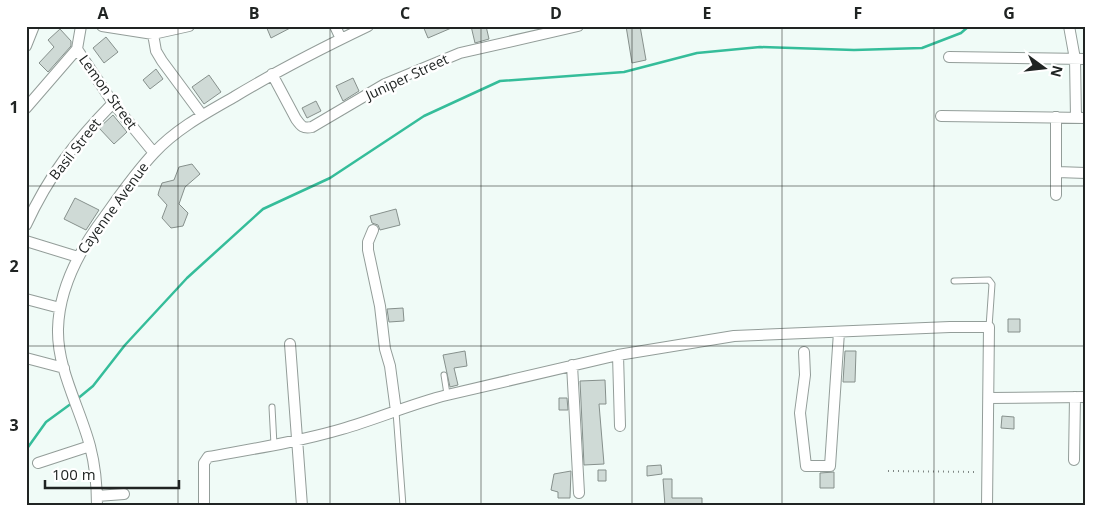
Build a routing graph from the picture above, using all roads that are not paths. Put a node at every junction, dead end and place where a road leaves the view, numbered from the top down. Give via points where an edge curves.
1 (34, 26) edge
2 (81, 26) edge
3 (102, 26) edge
4 (189, 26) edge
5 (335, 26) edge
6 (368, 26) edge
7 (578, 26) edge
8 (1069, 26) edge
9 (153, 34) junction
10 (341, 39) junction
11 (26, 46) edge
12 (78, 49) junction
13 (949, 57) dead end
14 (1075, 59) junction
15 (1086, 59) edge
16 (272, 74) junction
17 (113, 103) junction
18 (26, 108) edge
19 (202, 115) junction
20 (941, 116) dead end
21 (1056, 117) junction
22 (1081, 118) edge
23 (154, 153) junction
24 (1057, 172) junction
25 (1086, 173) edge
26 (1056, 195) dead end
27 (26, 225) edge
28 (373, 230) dead end
29 (26, 240) edge
30 (78, 257) junction
31 (954, 281) dead end
32 (26, 299) edge
33 (60, 308) junction
34 (989, 327) junction
35 (838, 332) junction
36 (290, 344) dead end
37 (804, 352) dead end
38 (618, 355) junction
39 (26, 358) edge
40 (572, 365) junction
41 (64, 368) junction
42 (444, 376) dead end
43 (447, 395) junction
44 (1080, 397) edge
45 (990, 398) junction
46 (272, 408) dead end
47 (396, 411) junction
48 (620, 426) dead end
49 (298, 440) junction
50 (274, 445) junction
51 (90, 446) junction
52 (1074, 460) dead end
53 (38, 463) dead end
54 (124, 494) dead end
55 (579, 494) dead end
56 (97, 501) edge
57 (204, 506) edge
58 (302, 506) edge
59 (403, 506) edge
60 (987, 506) edge

1 - 11 street
2 - 12 street, Lemon Street
3 - 9 street
4 - 9 street
5 - 10 street
6 - 10 street, Cayenne Avenue
7 - 16 street, Juniper Street via 453,56 385,84 306,128 296,120
8 - 14 street
9 - 19 street via 156,51 162,61
10 - 16 street, Cayenne Avenue
12 - 17 street, Lemon Street
12 - 18 street
13 - 14 street
14 - 15 street
14 - 22 street
16 - 19 street, Cayenne Avenue
17 - 23 street, Lemon Street
17 - 27 street, Basil Street via 58,166
19 - 23 street, Cayenne Avenue
20 - 21 street
21 - 22 street
21 - 24 street
23 - 30 street, Cayenne Avenue via 99,224
24 - 25 street
24 - 26 street
28 - 47 street via 368,250
29 - 30 street
30 - 33 street, Cayenne Avenue
31 - 34 lane via 989,280 992,284
32 - 33 street
33 - 41 street, Cayenne Avenue via 58,331
34 - 35 street
34 - 45 street
35 - 37 street via 830,466 806,466 800,413 805,375
35 - 38 street via 734,336
36 - 49 street
38 - 40 street
38 - 48 street
39 - 41 street
40 - 43 street
40 - 55 street
41 - 51 street, Cayenne Avenue
42 - 43 lane
43 - 47 street
44 - 45 street
44 - 52 street
45 - 60 street
46 - 50 lane
47 - 49 street
47 - 59 lane
49 - 50 street
49 - 58 street
50 - 57 street via 208,457 204,462
51 - 53 street
51 - 56 street, Cayenne Avenue
54 - 56 street

